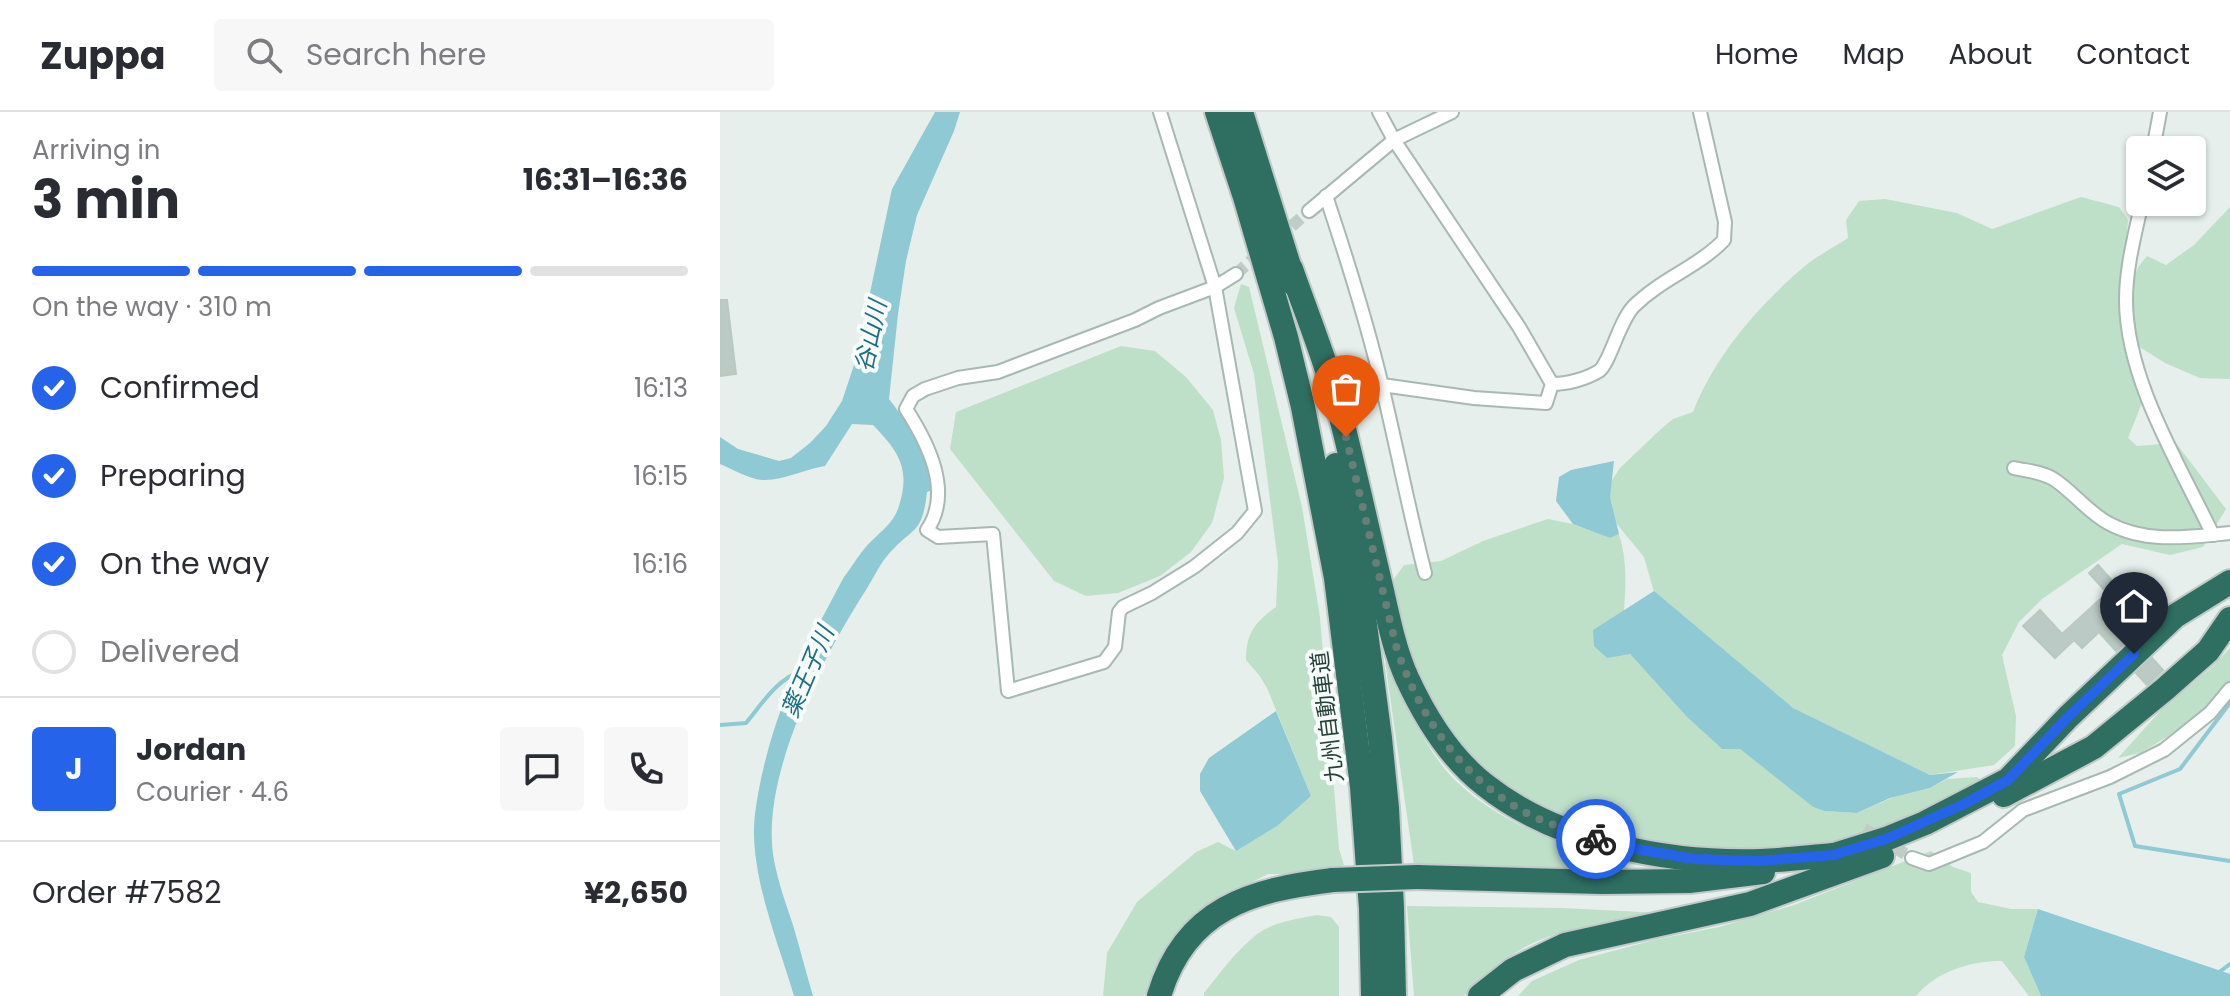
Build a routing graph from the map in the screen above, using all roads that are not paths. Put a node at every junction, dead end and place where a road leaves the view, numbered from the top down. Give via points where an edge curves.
1 (1160, 112) edge
2 (1217, 112) edge
3 (1241, 112) edge
4 (1379, 112) edge
5 (1452, 112) edge
6 (1700, 112) edge
7 (2160, 112) edge
8 (2156, 136) edge
9 (1394, 140) junction
10 (1326, 196) junction
11 (1309, 211) tunnel mouth
12 (2139, 216) edge
13 (1291, 269) junction
14 (1236, 274) tunnel mouth
15 (1215, 287) junction
16 (1552, 384) junction
17 (1382, 385) junction
18 (2014, 468) dead end
19 (2230, 533) edge
20 (2213, 535) junction
21 (1425, 573) dead end
22 (2230, 582) edge
23 (2230, 619) edge
24 (2230, 689) edge
25 (1362, 787) junction
26 (1833, 855) junction
27 (1912, 858) tunnel mouth
28 (1816, 880) junction
29 (1418, 884) junction
30 (1334, 886) junction
31 (1159, 996) edge
32 (1173, 996) edge
33 (1360, 996) edge
34 (1373, 996) edge
35 (1394, 996) edge
36 (1480, 996) edge

1 - 15 street
2 - 25 highway, 九州自動車道 via 1303,407 1336,578
3 - 13 highway
4 - 9 street
5 - 9 street
6 - 16 street via 1725,222 1724,240 1632,308 1600,370
7 - 8 street
9 - 10 street
9 - 16 street
10 - 11 street
10 - 17 street
12 - 20 street via 2126,297 2136,368
13 - 26 highway via 1339,408 1406,675 1459,761 1521,810 1618,846 1694,859
13 - 35 highway via 1359,579 1387,808
14 - 15 street
15 - 15 street via 1255,511 1237,533 1194,567 1123,607 1115,647 1104,662 1008,691 993,534 938,537 927,530 938,502 936,476 921,432 906,409 925,389 998,372
16 - 17 street via 1546,403
17 - 21 street
18 - 20 street via 2056,480 2110,525 2135,534
19 - 20 street
22 - 26 highway via 2175,616 2008,780 1925,823
23 - 28 highway via 2208,651 2094,747 1975,814
24 - 27 street via 2210,713 2164,750 2023,810 1983,842 1929,864
25 - 33 highway via 1355,856
25 - 34 highway, 九州自動車道
26 - 29 highway via 1794,868 1689,881
28 - 29 highway via 1682,895 1610,896
28 - 36 highway via 1750,904 1565,945 1513,970
29 - 30 highway
30 - 31 highway via 1269,890 1223,910 1178,951
30 - 32 highway via 1231,920 1193,954

